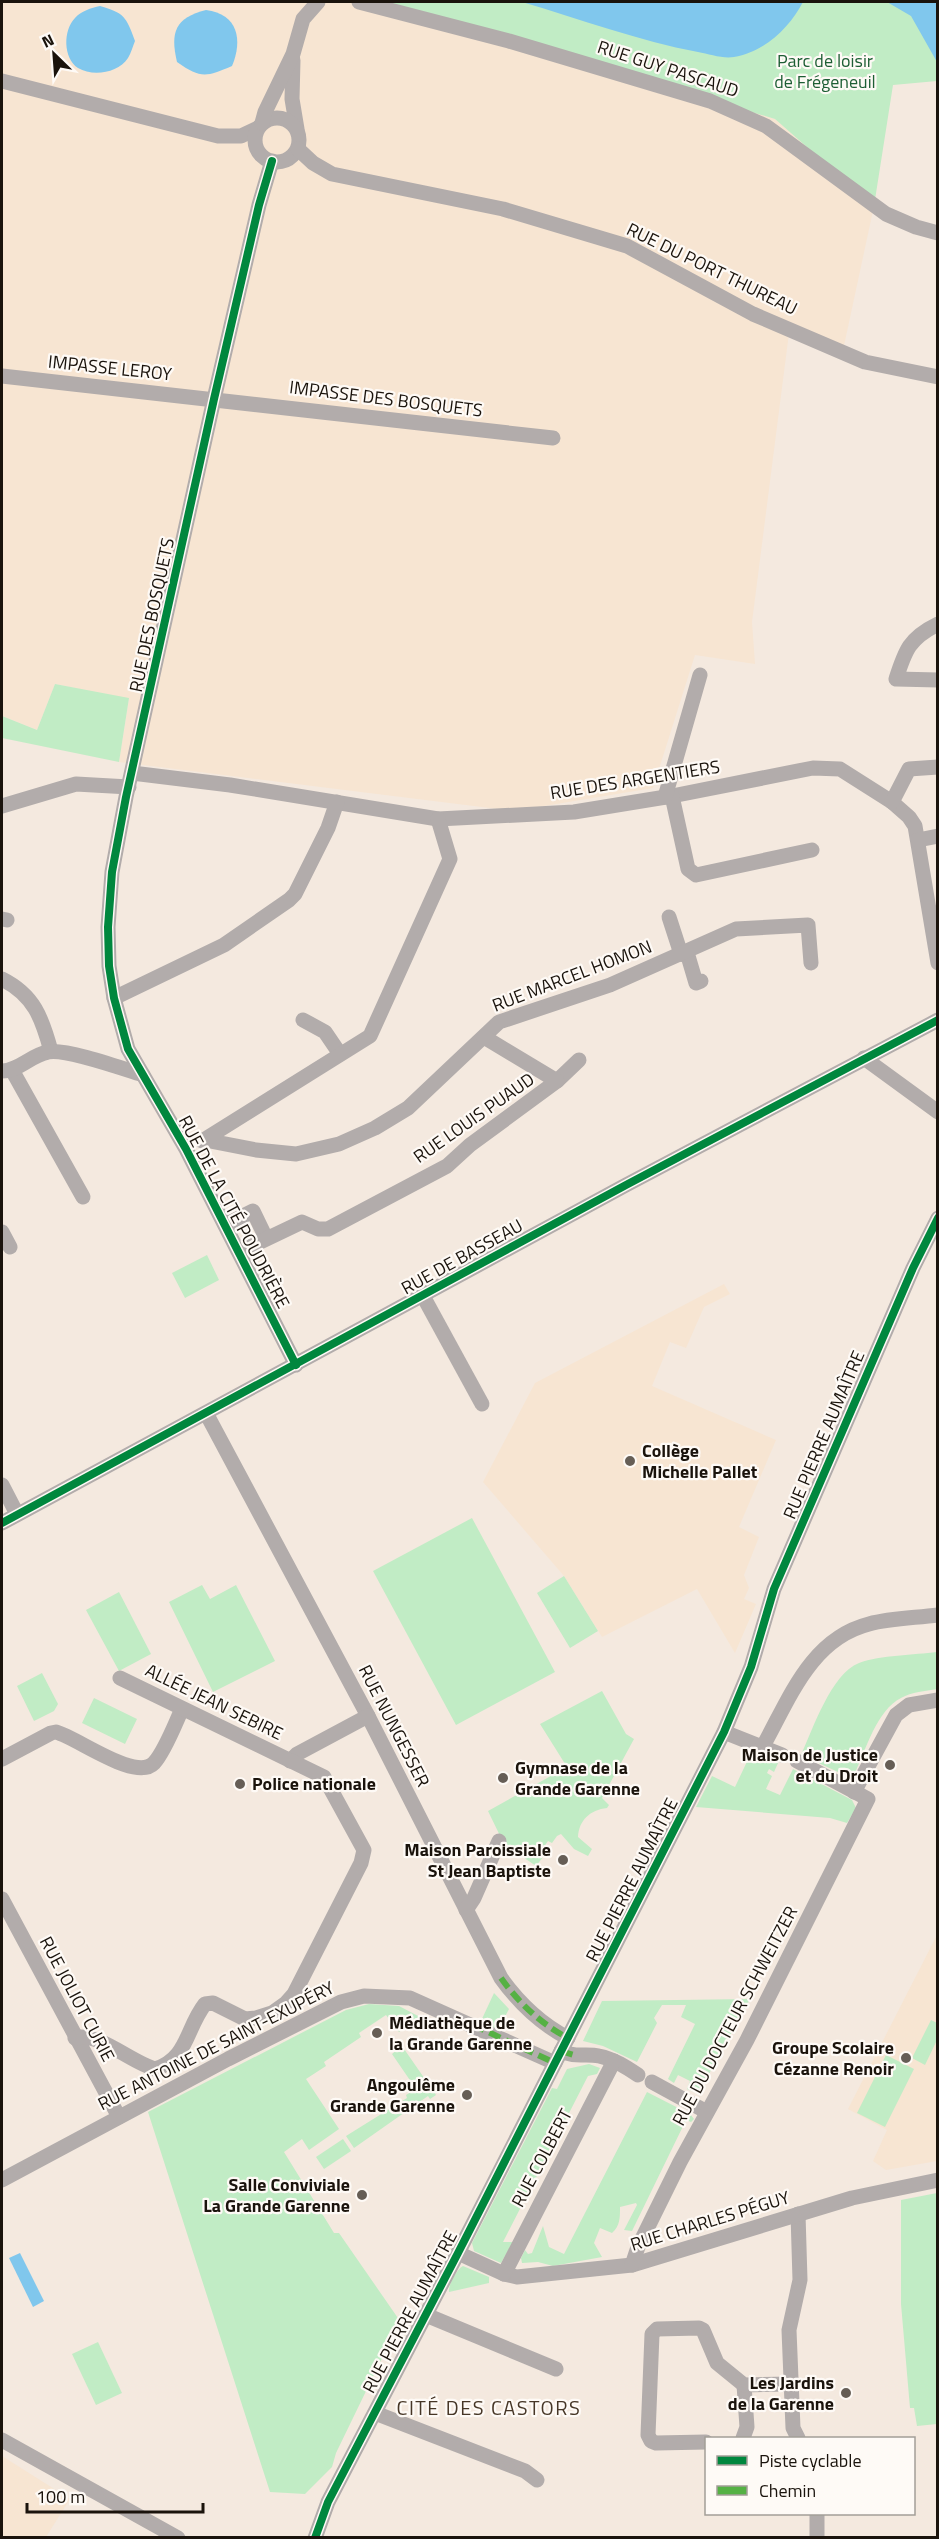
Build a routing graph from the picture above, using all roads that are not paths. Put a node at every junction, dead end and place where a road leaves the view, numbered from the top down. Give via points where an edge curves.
1 (318, 2) edge
2 (358, 2) edge
3 (293, 54) junction
4 (2, 81) edge
5 (260, 125) junction
6 (297, 129) junction
7 (218, 136) junction
8 (298, 149) junction
9 (266, 158) junction
10 (938, 233) edge
11 (2, 376) edge
12 (938, 377) edge
13 (214, 399) junction
14 (553, 438) dead end
15 (938, 624) edge
16 (700, 675) dead end
17 (938, 680) edge
18 (938, 767) edge
19 (130, 780) junction
20 (668, 796) junction
21 (337, 802) junction
22 (892, 802) junction
23 (2, 806) edge
24 (438, 819) junction
25 (938, 836) edge
26 (918, 840) junction
27 (812, 850) dead end
28 (669, 916) dead end
29 (681, 954) junction
30 (811, 963) dead end
31 (938, 963) edge
32 (2, 980) edge
33 (701, 981) dead end
34 (114, 998) junction
35 (303, 1020) dead end
36 (938, 1020) edge
37 (484, 1037) junction
38 (51, 1051) junction
39 (340, 1054) junction
40 (864, 1058) junction
41 (579, 1060) dead end
42 (7, 1070) edge
43 (143, 1075) junction
44 (557, 1081) junction
45 (938, 1112) edge
46 (205, 1140) junction
47 (186, 1149) junction
48 (83, 1197) dead end
49 (938, 1218) edge
50 (225, 1225) junction
51 (2, 1232) edge
52 (266, 1238) junction
53 (10, 1246) dead end
54 (239, 1252) junction
55 (423, 1296) junction
56 (296, 1365) junction
57 (482, 1404) dead end
58 (206, 1413) junction
59 (2, 1485) edge
60 (17, 1514) junction
61 (2, 1523) edge
62 (938, 1615) edge
63 (120, 1678) dead end
64 (938, 1700) edge
65 (182, 1709) junction
66 (368, 1716) junction
67 (724, 1732) junction
68 (762, 1748) junction
69 (782, 1755) dead end
70 (2, 1759) edge
71 (290, 1761) junction
72 (797, 1761) dead end
73 (854, 1792) junction
74 (499, 1841) dead end
75 (2, 1899) edge
76 (466, 1910) junction
77 (75, 2038) junction
78 (561, 2051) junction
79 (614, 2061) junction
80 (707, 2112) junction
81 (119, 2117) junction
82 (2, 2180) edge
83 (938, 2180) edge
84 (798, 2214) junction
85 (458, 2253) junction
86 (632, 2265) junction
87 (504, 2274) junction
88 (426, 2315) junction
89 (556, 2369) dead end
90 (791, 2384) junction
91 (744, 2385) junction
92 (375, 2413) junction
93 (744, 2437) edge
94 (797, 2437) edge
95 (705, 2442) edge
96 (4, 2447) edge
97 (537, 2480) dead end
98 (817, 2515) edge
99 (178, 2538) edge
100 (315, 2538) edge
101 (817, 2538) edge

1 - 3 street via 303,20
2 - 10 street, RUE GUY PASCAUD via 710,100 774,132 886,214
3 - 5 street
3 - 6 street via 292,99
4 - 7 street
5 - 6 street via 281,117
5 - 7 street via 241,136
5 - 9 street via 255,141
6 - 8 street
7 - 9 street
8 - 9 street via 284,161
8 - 12 street, RUE DU PORT THUREAU via 332,174 503,209 627,246 753,314 865,362
9 - 13 street, RUE DES BOSQUETS via 259,205
11 - 13 street, IMPASSE LEROY
13 - 14 street, IMPASSE DES BOSQUETS
13 - 19 street, RUE DES BOSQUETS
15 - 17 street via 905,650 896,679
16 - 20 street
18 - 22 street via 909,769
19 - 21 street, RUE DES ARGENTIERS via 230,785
19 - 23 street, RUE DES ARGENTIERS via 76,784
19 - 34 street, RUE DES BOSQUETS via 112,872 108,927
20 - 22 street, RUE DES ARGENTIERS via 813,768 840,769
20 - 24 street, RUE DES ARGENTIERS via 574,812
20 - 27 street via 688,869 696,874
21 - 24 street, RUE DES ARGENTIERS
21 - 34 street via 328,828 289,900 224,945
22 - 26 street, RUE DES ARGENTIERS via 909,817
24 - 39 street via 450,859 370,1036
25 - 26 street
26 - 31 street, RUE DES ARGENTIERS
28 - 29 street
29 - 30 street, RUE MARCEL HOMON via 736,928 808,925
29 - 33 street via 688,956 696,983
29 - 37 street, RUE MARCEL HOMON via 610,985 499,1022
32 - 38 street via 24,993 33,1004
34 - 43 street, RUE DES BOSQUETS via 128,1049
35 - 39 street via 325,1032
36 - 40 street, RUE DE BASSEAU
37 - 44 street, RUE LOUIS PUAUD
37 - 46 street, RUE MARCEL HOMON via 408,1108 339,1144 296,1154
38 - 42 street
38 - 43 street
39 - 46 street
40 - 45 street
40 - 55 street, RUE DE BASSEAU
41 - 44 street
42 - 48 street
43 - 47 street, RUE DE LA CITÉ POUDRIÈRE
44 - 52 street, RUE LOUIS PUAUD via 447,1166 328,1229 302,1222
46 - 47 street
47 - 50 street, RUE DE LA CITÉ POUDRIÈRE
49 - 67 street, RUE PIERRE AUMAÎTRE via 774,1589 751,1667
50 - 52 street via 253,1211
50 - 54 street, RUE DE LA CITÉ POUDRIÈRE
51 - 53 street
52 - 54 street, RUE LOUIS PUAUD
54 - 56 street, RUE DE LA CITÉ POUDRIÈRE
55 - 56 street, RUE DE BASSEAU
55 - 57 street
56 - 58 street, RUE DE BASSEAU
58 - 60 street, RUE DE BASSEAU
58 - 66 street, RUE NUNGESSER
59 - 60 street
60 - 61 street, RUE DE BASSEAU
62 - 68 street via 869,1624 834,1639 805,1669
63 - 65 street, ALLÉE JEAN SEBIRE
64 - 73 street via 909,1705 896,1714
65 - 70 street via 157,1759 143,1769 126,1765 62,1734 51,1733
65 - 71 street, ALLÉE JEAN SEBIRE
66 - 71 street
66 - 76 street, RUE NUNGESSER
67 - 68 street
67 - 78 street, RUE PIERRE AUMAÎTRE
68 - 69 street
71 - 77 street, ALLÉE JEAN SEBIRE via 324,1777 364,1850 362,1863 294,1994 272,2013 256,2018 245,2019 213,2003 205,2004 173,2061 154,2069 93,2038
72 - 73 street
73 - 80 street, RUE DU DOCTEUR SCHWEITZER via 868,1799
74 - 76 street
75 - 77 street, RUE JOLIOT CURIE
76 - 78 street, RUE NUNGESSER via 511,1992 537,2018
77 - 81 street, RUE JOLIOT CURIE
78 - 79 street
78 - 81 street, RUE ANTOINE DE SAINT-EXUPÉRY via 410,1998 364,1996 333,2006
78 - 85 street, RUE PIERRE AUMAÎTRE
79 - 80 street
79 - 87 street, RUE COLBERT
80 - 86 street, RUE DU DOCTEUR SCHWEITZER
81 - 82 street, RUE ANTOINE DE SAINT-EXUPÉRY
83 - 84 street, RUE CHARLES PÉGUY
84 - 86 street, RUE CHARLES PÉGUY
84 - 90 street via 800,2280 789,2330
85 - 87 street, RUE CHARLES PÉGUY
85 - 88 street, RUE PIERRE AUMAÎTRE
86 - 87 street, RUE CHARLES PÉGUY via 532,2276
88 - 89 street
88 - 92 street, RUE PIERRE AUMAÎTRE
90 - 91 street
90 - 94 street via 793,2428
91 - 93 street via 747,2427
91 - 95 street via 721,2368 703,2330 657,2329 652,2334 648,2435 656,2443
92 - 97 street via 525,2471
92 - 100 street, RUE PIERRE AUMAÎTRE via 328,2502
96 - 99 street
98 - 101 street

